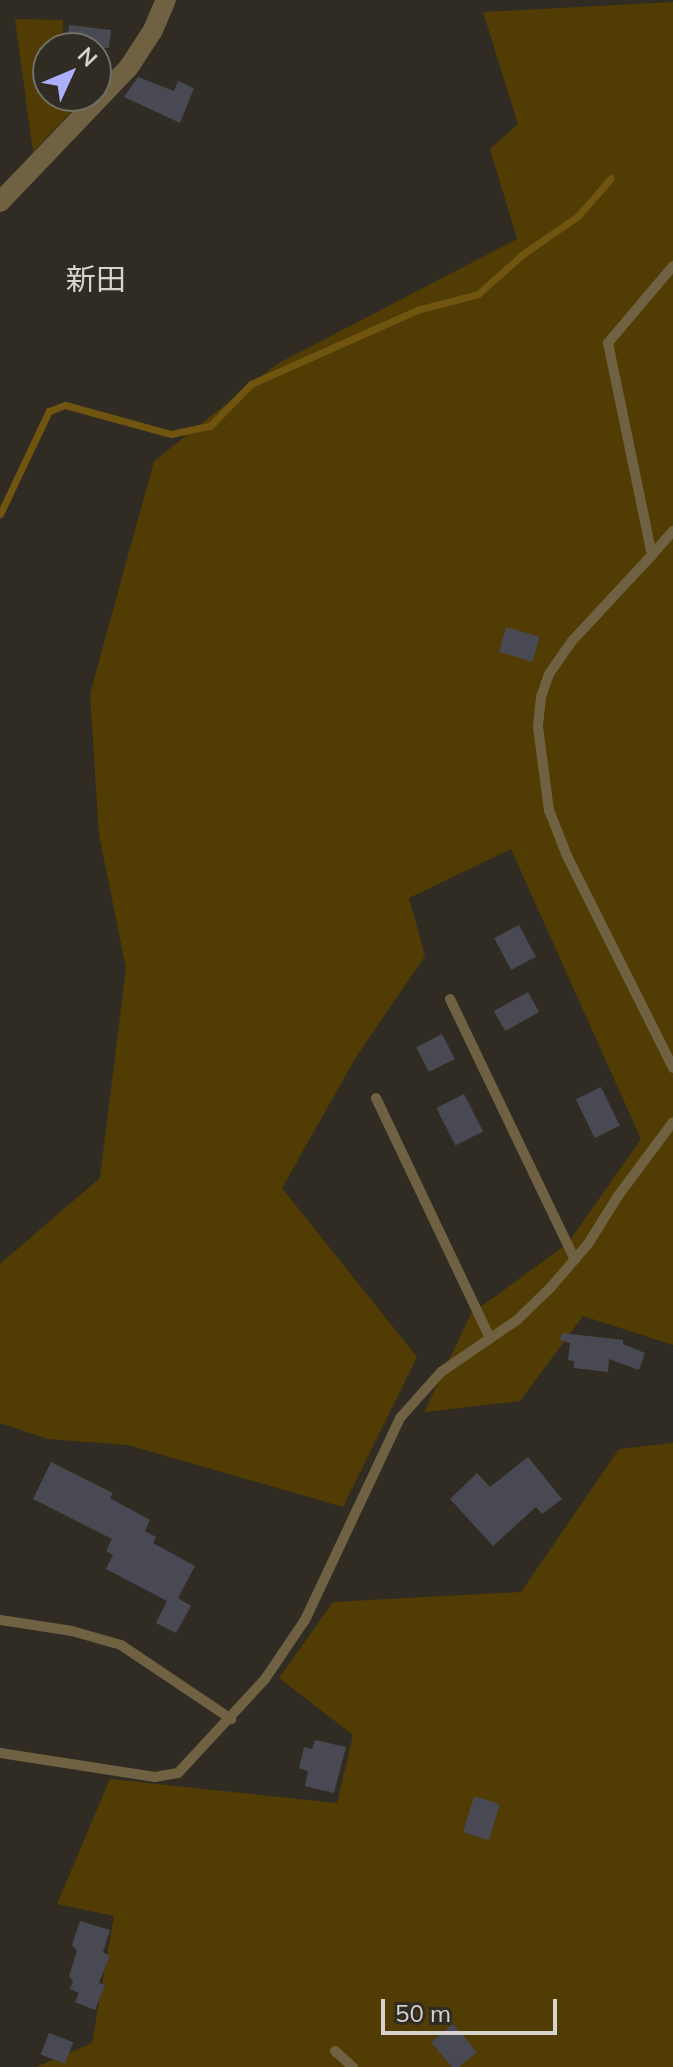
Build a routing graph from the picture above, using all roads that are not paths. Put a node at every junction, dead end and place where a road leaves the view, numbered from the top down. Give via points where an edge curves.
1 (166, 0) edge
2 (0, 202) edge
3 (673, 266) edge
4 (673, 531) edge
5 (652, 555) junction
6 (450, 999) dead end
7 (673, 1068) edge
8 (376, 1098) dead end
9 (673, 1122) edge
10 (575, 1260) junction
11 (490, 1338) junction
12 (0, 1620) edge
13 (231, 1719) junction
14 (0, 1753) edge
15 (335, 2051) dead end
16 (353, 2067) edge

1 - 2 street via 129,67
3 - 5 lane via 608,343
4 - 5 lane
5 - 7 lane via 572,641 549,674 538,727 544,785 558,833
6 - 10 lane
8 - 11 lane
9 - 10 lane
10 - 11 lane via 517,1320
11 - 13 lane via 441,1372 400,1418 305,1620
12 - 13 lane via 121,1645
13 - 14 lane via 178,1773 155,1777
15 - 16 lane

